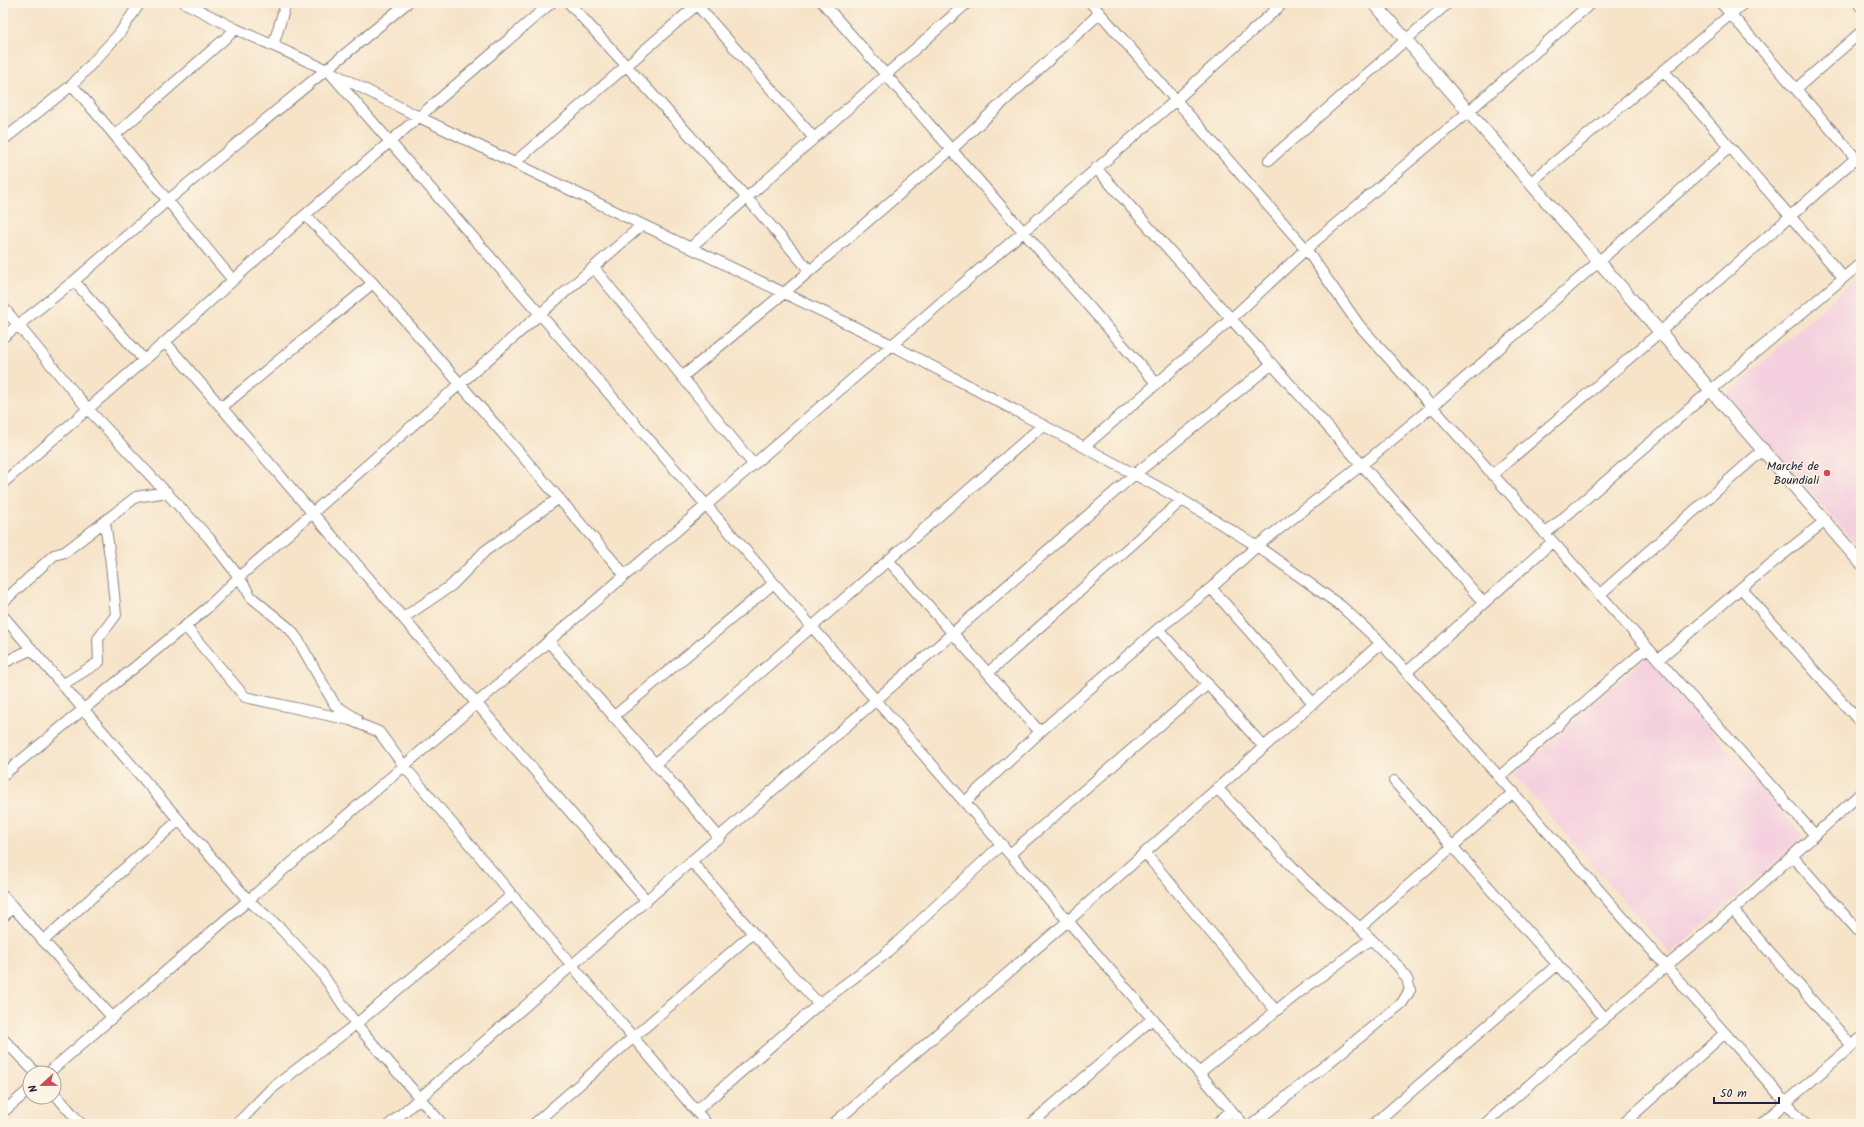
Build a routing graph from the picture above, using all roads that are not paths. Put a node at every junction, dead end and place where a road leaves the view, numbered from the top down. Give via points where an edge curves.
1 (140, 3) edge
2 (185, 3) edge
3 (286, 3) edge
4 (407, 3) edge
5 (551, 3) edge
6 (569, 3) edge
7 (823, 3) edge
8 (967, 3) edge
9 (1091, 3) edge
10 (1283, 3) edge
11 (1374, 3) edge
12 (1448, 3) edge
13 (1591, 3) edge
14 (1721, 3) edge
15 (1744, 3) edge
16 (1858, 3) edge
17 (698, 4) edge
18 (1861, 6) edge
19 (1100, 13) junction
20 (1732, 14) junction
21 (236, 29) junction
22 (1861, 32) edge
23 (1404, 40) junction
24 (273, 46) junction
25 (626, 65) junction
26 (327, 70) junction
27 (1663, 70) junction
28 (886, 74) junction
29 (72, 85) junction
30 (1797, 88) junction
31 (1176, 100) junction
32 (1468, 112) junction
33 (419, 117) junction
34 (115, 135) junction
35 (814, 138) junction
36 (3, 140) edge
37 (390, 142) junction
38 (1730, 147) junction
39 (952, 149) junction
40 (1269, 160) dead end
41 (1858, 161) edge
42 (514, 163) junction
43 (1096, 168) junction
44 (1530, 183) junction
45 (746, 197) junction
46 (167, 202) junction
47 (305, 215) junction
48 (1791, 217) junction
49 (642, 225) junction
50 (1023, 231) junction
51 (690, 248) junction
52 (1306, 249) junction
53 (1599, 263) junction
54 (1861, 263) edge
55 (594, 268) junction
56 (810, 271) junction
57 (1843, 277) junction
58 (233, 280) junction
59 (74, 281) junction
60 (373, 283) junction
61 (784, 293) junction
62 (3, 307) edge
63 (540, 314) junction
64 (1231, 320) junction
65 (18, 324) junction
66 (1660, 332) junction
67 (3, 337) edge
68 (165, 342) junction
69 (892, 345) junction
70 (144, 360) junction
71 (1272, 364) junction
72 (682, 377) junction
73 (1156, 383) junction
74 (460, 384) junction
75 (1711, 390) junction
76 (1433, 406) junction
77 (222, 408) junction
78 (88, 409) junction
79 (1043, 425) junction
80 (1084, 447) junction
81 (1764, 449) junction
82 (753, 464) junction
83 (1363, 464) junction
84 (1492, 474) junction
85 (1134, 475) junction
86 (3, 483) edge
87 (167, 492) junction
88 (559, 498) junction
89 (1182, 500) junction
90 (706, 505) junction
91 (312, 513) junction
92 (1825, 521) junction
93 (105, 522) junction
94 (1545, 534) junction
95 (1552, 542) junction
96 (1256, 546) junction
97 (888, 560) junction
98 (1861, 562) edge
99 (625, 574) junction
100 (239, 577) junction
101 (774, 582) junction
102 (1211, 588) junction
103 (1741, 588) junction
104 (1599, 595) junction
105 (3, 602) edge
106 (1483, 602) junction
107 (3, 616) edge
108 (403, 618) junction
109 (185, 626) junction
110 (812, 626) junction
111 (1158, 629) junction
112 (954, 632) junction
113 (548, 641) junction
114 (1381, 643) junction
115 (1647, 648) junction
116 (32, 649) junction
117 (1658, 660) junction
118 (3, 664) edge
119 (989, 672) junction
120 (1406, 672) junction
121 (1208, 684) junction
122 (62, 685) junction
123 (877, 701) junction
124 (476, 703) junction
125 (1313, 703) junction
126 (82, 708) junction
127 (613, 717) junction
128 (1861, 723) edge
129 (379, 732) junction
130 (1040, 732) junction
131 (1264, 747) junction
132 (655, 764) junction
133 (404, 766) junction
134 (3, 775) edge
135 (1500, 776) junction
136 (1394, 781) dead end
137 (1217, 788) junction
138 (1514, 792) junction
139 (1861, 793) edge
140 (965, 802) junction
141 (179, 820) junction
142 (1815, 835) junction
143 (720, 838) junction
144 (1002, 844) junction
145 (1451, 846) junction
146 (1145, 853) junction
147 (1010, 854) junction
148 (1793, 857) junction
149 (692, 862) junction
150 (512, 895) junction
151 (3, 896) edge
152 (248, 900) junction
153 (647, 901) junction
154 (13, 907) junction
155 (1733, 910) junction
156 (3, 916) edge
157 (1068, 921) junction
158 (1360, 928) junction
159 (753, 933) junction
160 (1861, 934) edge
161 (1371, 939) junction
162 (43, 941) junction
163 (1557, 964) junction
164 (572, 966) junction
165 (1667, 966) junction
166 (819, 1004) junction
167 (1276, 1011) junction
168 (112, 1017) junction
169 (1605, 1018) junction
170 (1152, 1019) junction
171 (356, 1024) junction
172 (1725, 1033) junction
173 (633, 1037) junction
174 (1861, 1038) edge
175 (3, 1039) edge
176 (1852, 1046) junction
177 (28, 1065) edge
178 (57, 1065) edge
179 (1199, 1073) junction
180 (22, 1095) edge
181 (420, 1098) junction
182 (62, 1102) edge
183 (1786, 1102) junction
184 (696, 1111) junction
185 (1231, 1111) junction
186 (3, 1112) edge
187 (81, 1124) edge
188 (237, 1124) edge
189 (390, 1124) edge
190 (442, 1124) edge
191 (534, 1124) edge
192 (707, 1124) edge
193 (832, 1124) edge
194 (1031, 1124) edge
195 (1216, 1124) edge
196 (1243, 1124) edge
197 (1253, 1124) edge
198 (1374, 1124) edge
199 (1485, 1124) edge
200 (1623, 1124) edge
201 (1761, 1124) edge
202 (1805, 1124) edge

1 - 29 street via 119,34
2 - 21 street
3 - 24 street
4 - 26 street
5 - 33 street
6 - 25 street
7 - 28 street
8 - 28 street
9 - 19 street
10 - 31 street
11 - 23 main road
12 - 23 street
13 - 32 street
14 - 20 street
15 - 20 street
16 - 18 street
17 - 25 street
17 - 35 street
19 - 31 street
19 - 39 street
20 - 27 street
20 - 30 street
21 - 24 street
21 - 34 street
22 - 30 street
23 - 32 main road
23 - 40 street
24 - 26 street
25 - 42 street
25 - 45 street
26 - 33 street
26 - 37 street
26 - 46 street
27 - 38 street
27 - 44 street
28 - 35 street
28 - 39 street
29 - 34 street
29 - 36 street
30 - 41 street
31 - 43 street
31 - 52 street
32 - 44 main road
32 - 52 street
33 - 37 street
33 - 42 street
34 - 46 street
35 - 45 street
37 - 47 street
37 - 63 street
38 - 48 street
38 - 53 street
39 - 50 street
39 - 56 street
41 - 48 street
42 - 49 street
43 - 50 street
43 - 64 street
44 - 53 main road
45 - 51 street
45 - 56 street
46 - 58 street
46 - 59 street
47 - 58 street
47 - 60 street
48 - 57 street
48 - 66 street
49 - 51 street
49 - 55 street
50 - 69 street
50 - 73 street
51 - 61 street
52 - 64 street
52 - 76 street via 1359,325
53 - 66 main road
53 - 76 street
54 - 57 street
55 - 63 street
55 - 72 street
56 - 61 street
57 - 75 street
58 - 68 street
59 - 65 street
59 - 70 street
60 - 74 street
60 - 77 street
61 - 69 street
61 - 72 street
62 - 65 street
63 - 74 street
63 - 90 street
64 - 71 street
64 - 73 street
65 - 67 street
65 - 78 street
66 - 75 main road
66 - 84 street
68 - 70 street
68 - 77 street
69 - 79 street
69 - 82 street
70 - 78 street
71 - 83 street
71 - 85 street
72 - 82 street
73 - 80 street
74 - 88 street
74 - 91 street
75 - 81 main road
75 - 94 street
76 - 83 street
76 - 84 street
77 - 91 street
78 - 86 street
78 - 87 street
79 - 80 street
79 - 97 street
80 - 85 street
81 - 92 main road
81 - 104 street
82 - 90 street
83 - 96 street
83 - 106 street
84 - 94 street
85 - 89 street
85 - 112 street
87 - 93 street via 136,498
87 - 100 street via 209,538
88 - 99 street
88 - 108 street via 485,551 452,585
89 - 96 street
89 - 119 street
90 - 99 street
90 - 101 street
91 - 100 street
91 - 108 street
92 - 98 main road
92 - 103 street
93 - 105 street via 65,552 54,555
93 - 122 street via 116,615 98,640 99,662
94 - 95 street
95 - 104 street
95 - 106 street
96 - 102 street
96 - 114 street via 1341,606
97 - 110 street
97 - 112 street
99 - 113 street
100 - 109 street
100 - 129 street via 250,597 281,621 298,640 335,705
101 - 110 street
101 - 127 street
102 - 111 street
102 - 125 street
103 - 117 street
103 - 128 street
104 - 115 street
106 - 120 street
107 - 116 street
108 - 124 street
109 - 126 street
109 - 129 street via 245,697 350,720
110 - 123 street
110 - 132 street
111 - 121 street
111 - 130 street
112 - 119 street
112 - 123 street
113 - 124 street
113 - 127 street
114 - 120 street
114 - 125 street
115 - 117 street
115 - 135 street
116 - 118 street
116 - 122 street
117 - 142 street
119 - 130 street
120 - 135 street
121 - 131 street
121 - 147 street
122 - 126 street
123 - 140 street
123 - 143 street
124 - 133 street
124 - 153 street
125 - 131 street
126 - 134 street
126 - 141 street
127 - 132 street
129 - 133 street
130 - 140 street
131 - 137 street
132 - 143 street
133 - 150 street
133 - 152 street
135 - 138 street
136 - 145 street
137 - 146 street
137 - 158 street via 1304,879
138 - 145 street
138 - 165 street
139 - 142 street
140 - 144 street
141 - 152 street
141 - 162 street
142 - 148 street
143 - 149 street
144 - 147 street
144 - 166 street via 884,955
145 - 158 street
145 - 163 street
146 - 157 street
146 - 167 street
147 - 157 street
148 - 155 street
148 - 160 street
149 - 153 street
149 - 159 street
150 - 164 street
150 - 171 street
151 - 154 street
152 - 168 street
152 - 171 street via 280,928 320,971
153 - 164 street
154 - 156 street
154 - 162 street
155 - 165 street
155 - 176 street
157 - 170 street
157 - 193 street
158 - 161 street
159 - 166 street
159 - 173 street
161 - 167 street
161 - 197 street via 1399,967 1407,979 1410,990 1402,1003
162 - 168 street
163 - 169 street
163 - 198 street
164 - 173 street
164 - 181 street
165 - 169 street
165 - 172 street
166 - 184 street
167 - 179 street
168 - 178 street
169 - 199 street
170 - 179 street
170 - 194 street
171 - 181 street
171 - 188 street via 271,1089
172 - 183 street
172 - 200 street
173 - 184 street
173 - 191 street
174 - 176 street
175 - 177 street
176 - 183 street
179 - 185 street
180 - 186 street
181 - 189 street
181 - 190 street
182 - 187 street
183 - 201 street
183 - 202 street
184 - 192 street
185 - 195 street
185 - 196 street

